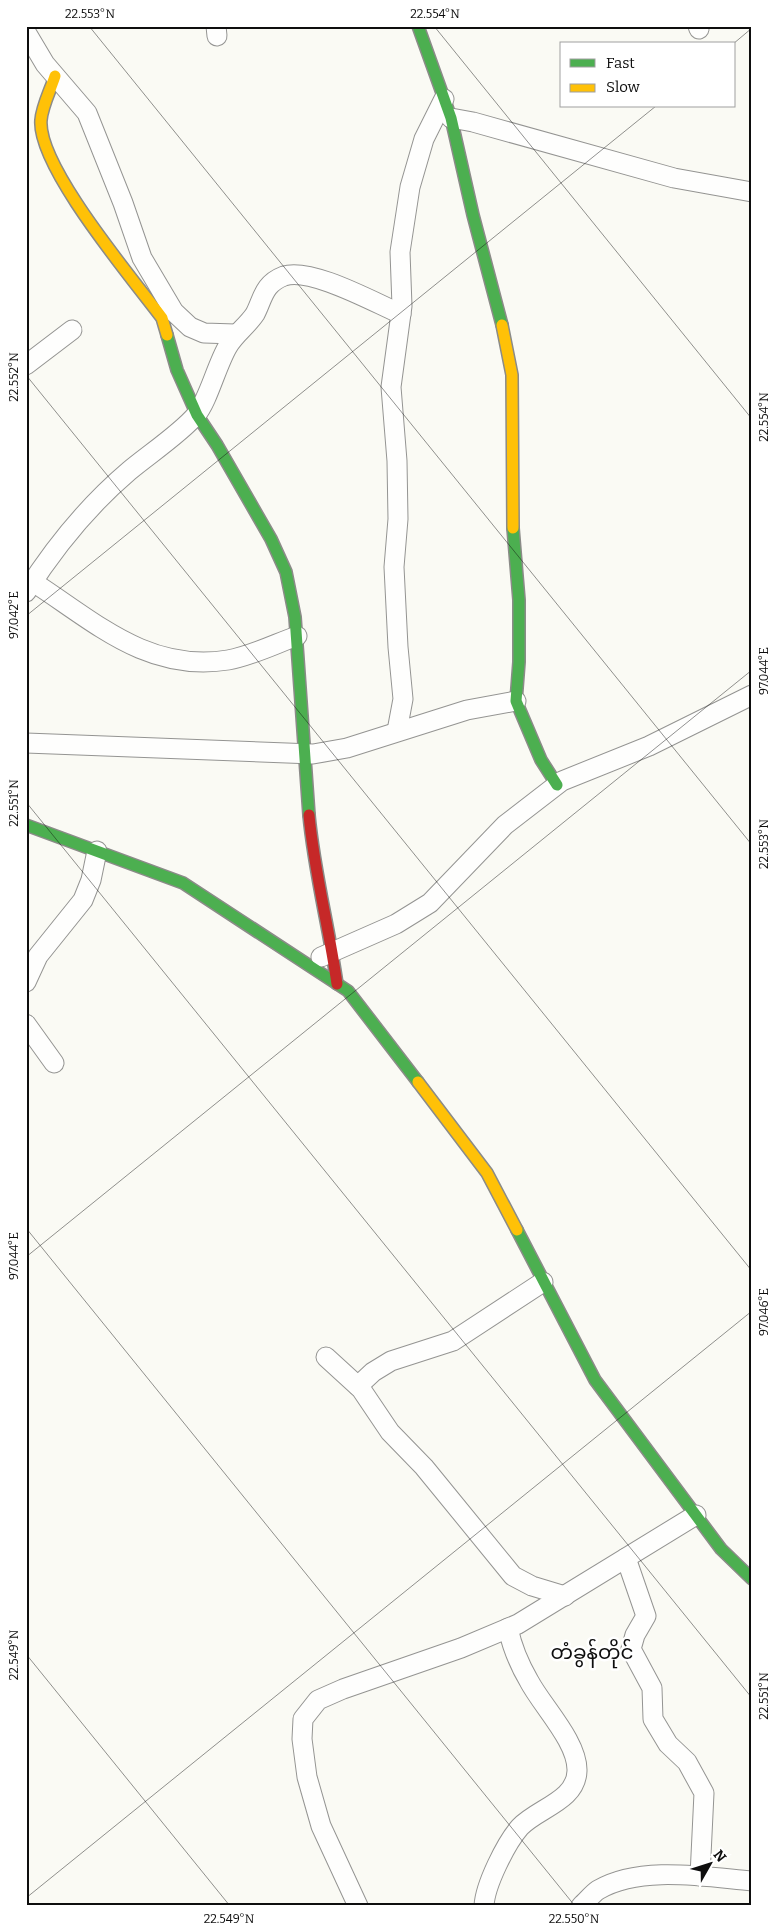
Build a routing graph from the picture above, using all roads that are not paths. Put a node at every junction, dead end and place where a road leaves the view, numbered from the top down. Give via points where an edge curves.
1 (418, 26) edge
2 (26, 32) edge
3 (55, 76) junction
4 (444, 99) junction
5 (451, 118) junction
6 (752, 192) edge
7 (401, 314) junction
8 (72, 330) dead end
9 (235, 334) junction
10 (26, 365) edge
11 (197, 414) junction
12 (29, 587) edge
13 (297, 636) junction
14 (752, 695) edge
15 (516, 701) junction
16 (397, 732) junction
17 (26, 743) edge
18 (304, 753) junction
19 (557, 785) junction
20 (26, 825) edge
21 (97, 851) junction
22 (333, 954) junction
23 (303, 962) junction
24 (26, 982) edge
25 (337, 984) junction
26 (26, 1024) edge
27 (54, 1063) dead end
28 (543, 1282) junction
29 (326, 1357) dead end
30 (358, 1386) junction
31 (696, 1515) junction
32 (626, 1558) junction
33 (752, 1579) edge
34 (565, 1596) junction
35 (508, 1628) junction
36 (700, 1876) junction
37 (752, 1881) edge
38 (358, 1906) edge
39 (484, 1906) edge
40 (581, 1906) edge

1 - 4 street
2 - 3 street via 44,64
3 - 9 street via 87,113 142,258 174,312 190,327 204,333
3 - 11 street via 41,120 44,141 62,182 162,318 177,370
4 - 5 street
4 - 7 street via 424,138 410,187 400,252
5 - 6 street via 674,178
5 - 15 street via 499,309 512,375 511,510 519,600
7 - 9 street via 322,279 284,276 261,295 255,314
7 - 16 street via 391,387 398,520 394,567 403,699
8 - 10 street
9 - 11 street
11 - 12 street via 101,498 43,565
11 - 13 street via 218,445 286,572
12 - 13 street via 153,655 205,662 230,660
13 - 18 street
14 - 19 street via 649,746
15 - 16 street via 467,710
15 - 19 street via 541,760
16 - 18 street via 347,748
17 - 18 street
18 - 22 street via 312,844
19 - 22 street via 505,825 430,903 396,924
20 - 21 street
21 - 23 street via 183,883
21 - 24 street via 83,900 38,956
22 - 23 street
22 - 25 street
23 - 25 street
25 - 28 street via 348,991 487,1173
26 - 27 street
28 - 30 street via 453,1341 391,1361
28 - 31 street via 595,1380
29 - 30 street
30 - 34 street via 390,1432 424,1467 513,1576 532,1586
31 - 32 street
31 - 33 street via 721,1549
32 - 34 street
32 - 36 street via 646,1616 631,1648 652,1688 653,1719 668,1744 688,1762 704,1793
34 - 35 street
35 - 38 street via 318,1700 303,1719 307,1778 321,1826
35 - 39 street via 512,1646 529,1682 568,1742 577,1769 575,1783 565,1795 520,1826 485,1893
36 - 37 street
36 - 40 street via 638,1877 619,1881 598,1890

